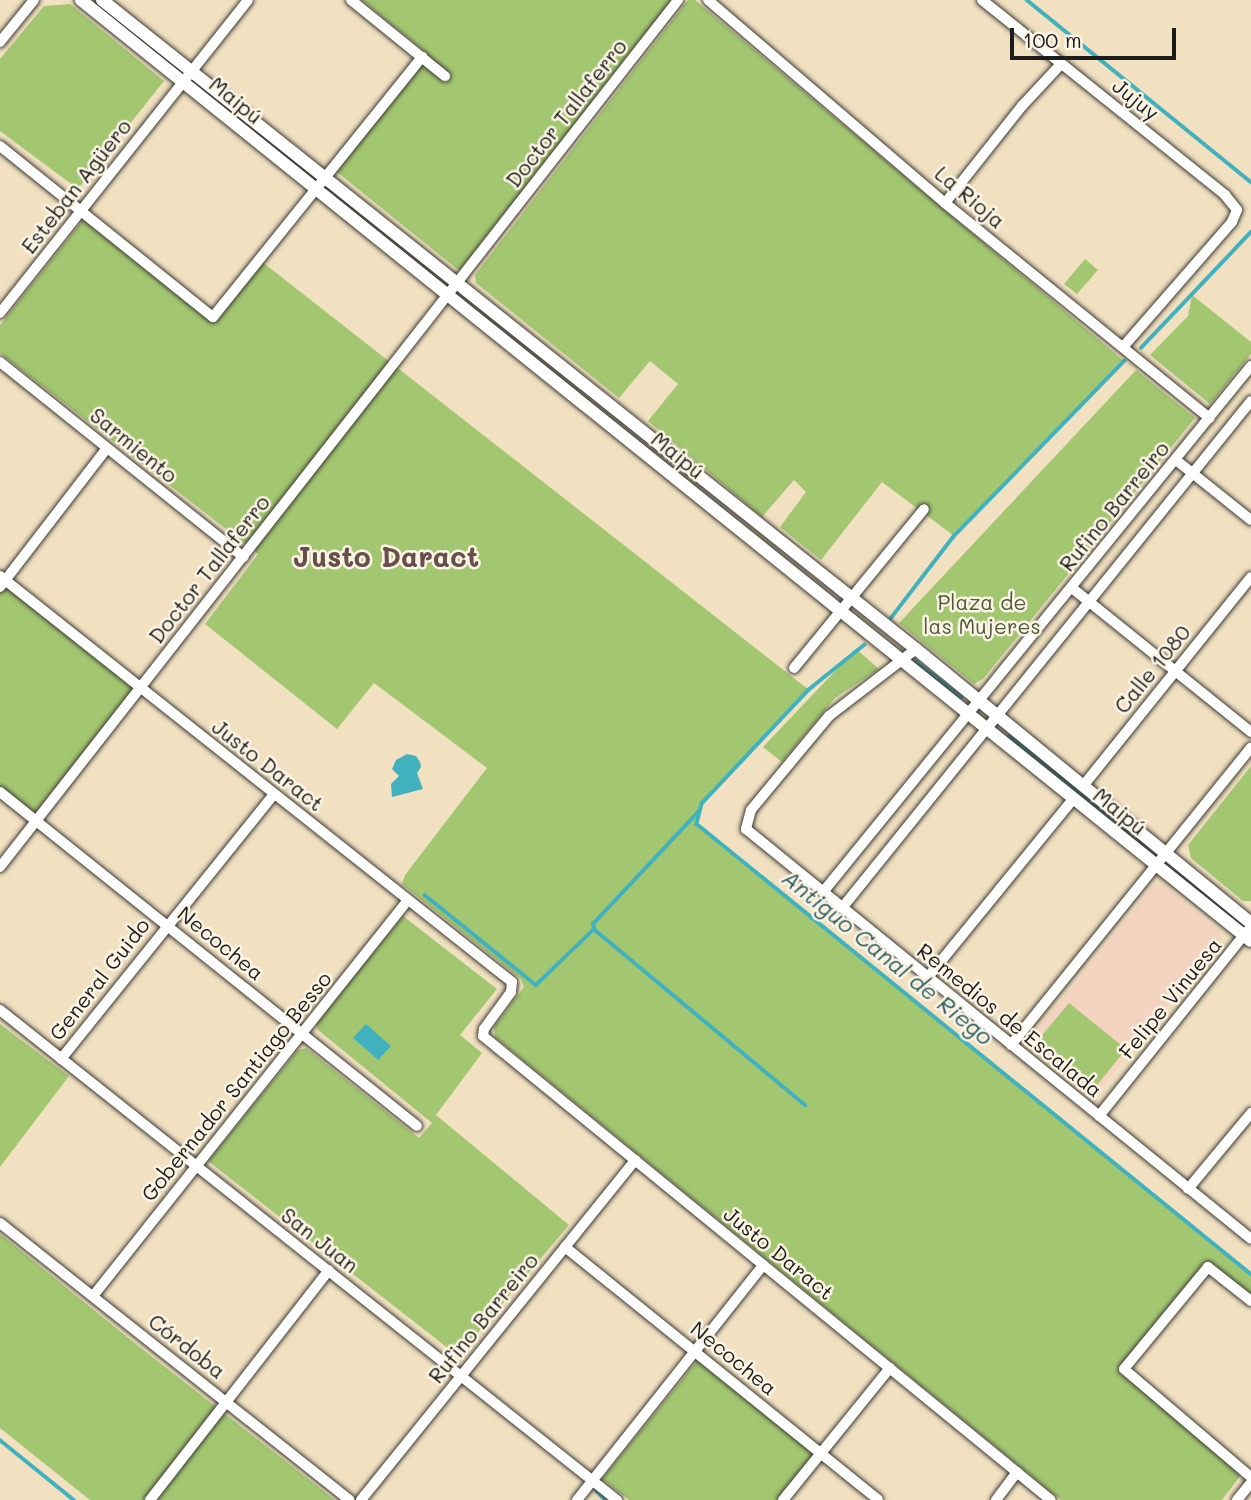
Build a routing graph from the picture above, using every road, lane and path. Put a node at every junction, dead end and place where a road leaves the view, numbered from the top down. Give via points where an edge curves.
1 (34, 0) edge
2 (81, 0) edge
3 (102, 0) edge
4 (248, 0) edge
5 (351, 0) edge
6 (678, 0) edge
7 (708, 0) edge
8 (982, 0) edge
9 (0, 41) edge
10 (422, 57) junction
11 (1061, 64) junction
12 (187, 76) junction
13 (445, 76) dead end
14 (0, 146) edge
15 (326, 178) junction
16 (318, 190) junction
17 (945, 203) junction
18 (81, 211) junction
19 (459, 283) junction
20 (450, 296) junction
21 (0, 313) edge
22 (1123, 347) junction
23 (0, 362) edge
24 (1251, 366) edge
25 (592, 390) junction
26 (1251, 401) edge
27 (581, 402) junction
28 (1210, 418) junction
29 (107, 448) junction
30 (1176, 460) junction
31 (1192, 473) junction
32 (723, 495) junction
33 (712, 508) junction
34 (924, 509) dead end
35 (1251, 520) edge
36 (243, 557) junction
37 (1251, 577) edge
38 (2, 581) edge
39 (1072, 588) junction
40 (852, 599) junction
41 (1089, 601) junction
42 (841, 611) junction
43 (916, 649) junction
44 (903, 662) junction
45 (794, 668) dead end
46 (1175, 671) junction
47 (140, 688) junction
48 (980, 701) junction
49 (970, 715) junction
50 (997, 716) junction
51 (987, 729) junction
52 (1251, 732) edge
53 (1251, 748) edge
54 (1083, 786) junction
55 (0, 792) edge
56 (274, 794) junction
57 (1074, 799) junction
58 (36, 821) junction
59 (1166, 853) junction
60 (1157, 865) junction
61 (0, 867) edge
62 (823, 892) junction
63 (408, 900) junction
64 (842, 908) junction
65 (167, 925) junction
66 (1249, 932) edge
67 (928, 977) junction
68 (0, 1010) edge
69 (302, 1033) junction
70 (1011, 1045) junction
71 (61, 1059) junction
72 (1251, 1113) edge
73 (1099, 1116) junction
74 (416, 1126) dead end
75 (635, 1160) junction
76 (195, 1168) junction
77 (1188, 1189) junction
78 (0, 1223) edge
79 (1251, 1239) edge
80 (565, 1247) junction
81 (763, 1265) junction
82 (328, 1270) junction
83 (93, 1296) junction
84 (1251, 1301) edge
85 (696, 1352) junction
86 (890, 1368) junction
87 (462, 1375) junction
88 (228, 1403) junction
89 (822, 1452) junction
90 (1017, 1472) junction
91 (1251, 1477) edge
92 (592, 1480) junction
93 (1251, 1483) edge
94 (150, 1500) edge
95 (350, 1500) edge
96 (361, 1500) edge
97 (577, 1500) edge
98 (617, 1500) edge
99 (783, 1500) edge
100 (878, 1500) edge
101 (996, 1500) edge
102 (1051, 1500) edge
103 (1237, 1500) edge

1 - 9 street
2 - 12 street, Maipú
3 - 12 street, Maipú
4 - 12 street, Esteban Agüero
5 - 10 street
6 - 19 street, Doctor Tallaferro
7 - 17 street, La Rioja
8 - 11 street, Jujuy
10 - 13 street
10 - 15 street
11 - 17 street
11 - 22 street, Jujuy via 1237,210 1232,222
12 - 15 street, Maipú
12 - 16 street, Maipú
12 - 18 street, Esteban Agüero
14 - 18 street
15 - 16 street
15 - 19 street, Maipú
16 - 18 street via 213,317
16 - 20 street, Maipú
17 - 22 street, La Rioja
18 - 21 street, Esteban Agüero
19 - 20 street, Doctor Tallaferro
19 - 25 street, Maipú
20 - 27 street, Maipú
20 - 36 street, Doctor Tallaferro
22 - 28 street, La Rioja
23 - 29 street, Sarmiento
24 - 28 street, Rufino Barreiro
25 - 27 street
25 - 32 street, Maipú
26 - 31 street, Rufino Barreiro
27 - 33 street, Maipú
28 - 30 street, Rufino Barreiro
29 - 36 street, Sarmiento
29 - 38 street
30 - 31 street
30 - 39 street, Rufino Barreiro
31 - 35 street
31 - 41 street, Rufino Barreiro
32 - 33 street
32 - 40 street, Maipú
33 - 42 street, Maipú
34 - 40 street
36 - 47 street, Doctor Tallaferro
37 - 46 street, Calle 1080
38 - 47 street, Justo Daract
39 - 41 street
39 - 48 street, Rufino Barreiro
40 - 42 street
40 - 43 street, Maipú
41 - 46 street
41 - 50 street, Rufino Barreiro
42 - 44 street, Maipú
42 - 45 street
43 - 44 street
43 - 48 street, Maipú
44 - 49 street, Maipú
44 - 62 street, Remedios de Escalada via 829,716 751,810 746,829
46 - 52 street
46 - 54 street, Calle 1080
47 - 56 street, Justo Daract
47 - 58 street, Doctor Tallaferro
48 - 49 street, Rufino Barreiro
48 - 50 street, Maipú
49 - 51 street, Maipú
49 - 62 street
50 - 51 street, Rufino Barreiro
50 - 54 street, Maipú
51 - 57 street, Maipú
51 - 64 street
53 - 59 street
54 - 59 street, Maipú
55 - 58 street, Necochea
56 - 63 street, Justo Daract
56 - 65 street, General Guido
57 - 60 street, Maipú
57 - 67 street
58 - 61 street, Doctor Tallaferro
58 - 65 street, Necochea
59 - 60 street
59 - 66 street, Maipú
60 - 66 street, Maipú
60 - 70 street
62 - 64 street, Remedios de Escalada
63 - 69 street, Gobernador Santiago Besso
63 - 75 street, Justo Daract via 512,982 511,992 483,1036
64 - 67 street, Remedios de Escalada
65 - 69 street, Necochea
65 - 71 street, General Guido
66 - 73 street, Felipe Vinuesa
67 - 70 street, Remedios de Escalada
68 - 71 street, San Juan
69 - 74 street, Necochea
69 - 76 street, Gobernador Santiago Besso
70 - 73 street, Remedios de Escalada
71 - 76 street, San Juan
72 - 77 street
73 - 77 street, Remedios de Escalada
75 - 80 street, Rufino Barreiro
75 - 81 street, Justo Daract
76 - 82 street, San Juan
76 - 83 street, Gobernador Santiago Besso
77 - 79 street, Remedios de Escalada
78 - 83 street, Córdoba
80 - 85 street, Necochea
80 - 87 street, Rufino Barreiro
81 - 85 street
81 - 86 street, Justo Daract
82 - 87 street, San Juan
82 - 88 street
83 - 88 street, Córdoba
84 - 91 street via 1208,1267 1125,1369
85 - 89 street, Necochea
85 - 92 street
86 - 89 street
86 - 90 street, Justo Daract
87 - 92 street, San Juan
87 - 96 street, Rufino Barreiro
88 - 94 street
88 - 95 street, Córdoba
89 - 99 street
89 - 100 street, Necochea
90 - 101 street
90 - 102 street, Justo Daract
92 - 97 street
92 - 98 street, San Juan
93 - 103 street

